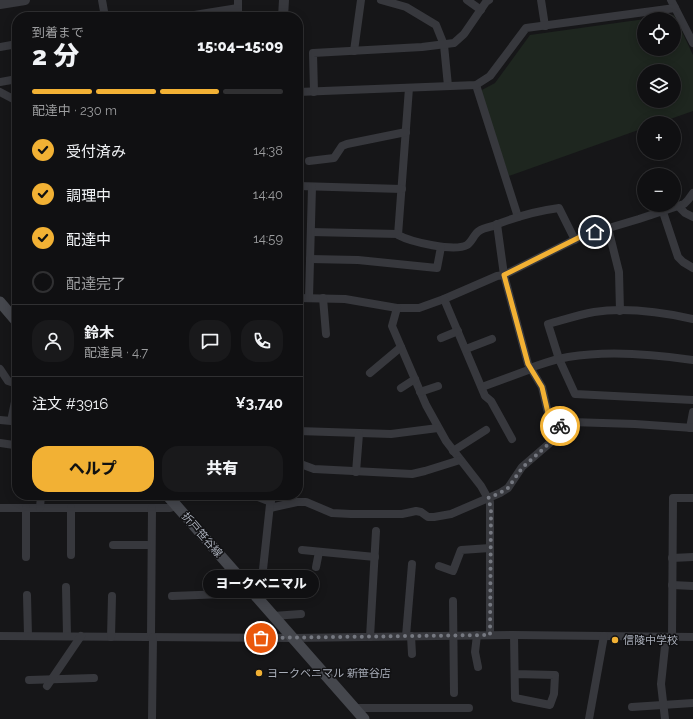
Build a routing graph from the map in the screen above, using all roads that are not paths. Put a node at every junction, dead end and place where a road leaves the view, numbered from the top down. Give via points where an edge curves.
1 (26, 0) edge
2 (102, 0) edge
3 (284, 0) edge
4 (361, 0) edge
5 (381, 0) edge
6 (468, 0) edge
7 (489, 0) edge
8 (541, 0) edge
9 (14, 1) edge
10 (0, 4) edge
11 (238, 4) edge
12 (673, 4) edge
13 (481, 10) junction
14 (104, 12) edge
15 (204, 12) edge
16 (283, 12) edge
17 (544, 26) junction
18 (693, 43) edge
19 (12, 45) edge
20 (444, 45) junction
21 (0, 47) edge
22 (354, 51) junction
23 (12, 80) edge
24 (0, 82) edge
25 (476, 84) junction
26 (448, 86) junction
27 (409, 88) junction
28 (0, 92) edge
29 (303, 92) edge
30 (314, 92) junction
31 (12, 98) edge
32 (406, 132) junction
33 (309, 161) dead end
34 (303, 186) edge
35 (312, 187) junction
36 (402, 189) junction
37 (693, 193) edge
38 (681, 204) edge
39 (681, 209) edge
40 (663, 212) joint
41 (518, 217) junction
42 (693, 217) edge
43 (497, 224) junction
44 (608, 228) junction
45 (311, 232) junction
46 (398, 234) junction
47 (575, 240) junction
48 (441, 247) junction
49 (310, 259) junction
50 (693, 268) edge
51 (504, 275) junction
52 (303, 298) edge
53 (309, 298) junction
54 (323, 298) junction
55 (444, 299) junction
56 (2, 306) edge
57 (397, 308) junction
58 (620, 311) junction
59 (12, 316) edge
60 (693, 319) edge
61 (458, 331) junction
62 (326, 334) dead end
63 (441, 338) dead end
64 (492, 339) dead end
65 (401, 347) junction
66 (466, 350) junction
67 (559, 359) junction
68 (693, 360) edge
69 (530, 368) junction
70 (0, 369) edge
71 (370, 373) dead end
72 (415, 379) junction
73 (12, 382) edge
74 (438, 386) dead end
75 (482, 387) junction
76 (401, 388) dead end
77 (420, 392) junction
78 (693, 400) edge
79 (693, 412) edge
80 (12, 416) edge
81 (0, 420) edge
82 (438, 428) junction
83 (691, 428) edge
84 (486, 430) dead end
85 (564, 430) junction
86 (303, 431) edge
87 (359, 434) junction
88 (512, 439) dead end
89 (0, 443) edge
90 (12, 445) edge
91 (453, 451) junction
92 (460, 460) junction
93 (303, 465) edge
94 (356, 472) junction
95 (488, 498) junction
96 (693, 498) edge
97 (41, 500) edge
98 (171, 500) edge
99 (271, 502) edge
100 (176, 506) junction
101 (0, 508) edge
102 (26, 508) junction
103 (40, 508) junction
104 (71, 508) junction
105 (152, 508) junction
106 (376, 531) dead end
107 (113, 545) dead end
108 (151, 545) junction
109 (490, 548) junction
110 (302, 550) dead end
111 (318, 552) junction
112 (71, 555) dead end
113 (26, 557) dead end
114 (375, 557) junction
115 (693, 557) edge
116 (672, 558) junction
117 (412, 564) dead end
118 (439, 566) dead end
119 (316, 567) dead end
120 (672, 585) junction
121 (66, 586) dead end
122 (693, 586) edge
123 (28, 595) dead end
124 (254, 595) junction
125 (112, 596) dead end
126 (172, 596) dead end
127 (453, 601) dead end
128 (301, 614) dead end
129 (273, 616) junction
130 (490, 635) junction
131 (514, 635) junction
132 (0, 636) edge
133 (28, 636) junction
134 (67, 636) junction
135 (81, 636) junction
136 (408, 636) junction
137 (453, 636) junction
138 (477, 636) junction
139 (604, 636) junction
140 (112, 637) junction
141 (152, 637) junction
142 (370, 637) junction
143 (669, 637) junction
144 (693, 637) edge
145 (292, 638) junction
146 (412, 654) dead end
147 (478, 667) dead end
148 (515, 674) junction
149 (94, 678) dead end
150 (29, 680) dead end
151 (50, 683) junction
152 (454, 693) dead end
153 (693, 703) edge
154 (664, 704) junction
155 (632, 707) dead end
156 (354, 708) junction
157 (469, 708) dead end
158 (152, 719) edge
159 (364, 719) edge
160 (590, 719) edge
161 (665, 719) edge

1 - 9 street
2 - 14 street
3 - 16 street
4 - 22 street
5 - 20 street via 406,7 436,25
6 - 13 street
7 - 13 street
8 - 17 street
9 - 10 street
11 - 15 street
12 - 17 street
12 - 18 street
13 - 20 street via 459,40
17 - 25 street via 526,28 490,76
19 - 21 street
20 - 22 street
20 - 26 street
22 - 30 street via 313,53
23 - 24 street
25 - 26 street
25 - 41 street
26 - 27 street
27 - 30 street
27 - 32 street
28 - 31 street
29 - 30 street
32 - 33 street via 347,144 342,146 334,158
32 - 36 street
34 - 35 street
35 - 36 street
35 - 45 street
36 - 46 street
37 - 38 street
39 - 42 street
40 - 44 street
40 - 50 street via 678,257
41 - 43 street
41 - 47 street via 559,208
43 - 48 street via 479,231 468,245
43 - 51 street
44 - 47 street
44 - 58 street via 620,272
45 - 46 street
45 - 49 street
46 - 48 street via 405,239
47 - 51 street
48 - 49 street via 437,268 358,260
49 - 53 street
51 - 55 street
51 - 69 street
52 - 53 street
53 - 54 street
54 - 57 street
54 - 62 street
55 - 57 street via 419,308
55 - 61 street
56 - 59 main road
57 - 65 street via 392,326
58 - 60 street via 664,313
58 - 67 street via 594,312 548,324
61 - 63 street
61 - 66 street
64 - 66 street
65 - 71 street
65 - 72 street
66 - 75 street
67 - 68 street via 570,356 620,354
67 - 69 street
67 - 78 street via 575,394
69 - 75 street
69 - 85 street via 542,387 548,413
70 - 73 street via 8,381
72 - 76 street
72 - 77 street
74 - 77 street
75 - 88 street
77 - 82 street
79 - 83 street
80 - 81 street via 11,421
82 - 87 street via 391,434
82 - 91 street
83 - 85 street via 570,422
84 - 91 street
85 - 95 street via 522,468 508,488
86 - 87 street
87 - 94 street
89 - 90 street
91 - 92 street
92 - 94 street via 412,474
92 - 95 street
93 - 94 street via 314,469
95 - 99 street via 451,514 434,517 416,511 402,514 332,513 306,502
95 - 109 street via 491,508
96 - 116 street via 673,498
97 - 103 street
98 - 100 main road, 折戸笹谷線
99 - 124 street via 261,588
100 - 105 street
100 - 124 main road, 折戸笹谷線
101 - 102 street
102 - 103 street
102 - 113 street
103 - 104 street
104 - 105 street
104 - 112 street
105 - 108 street
106 - 114 street
107 - 108 street
108 - 141 street
109 - 118 street via 461,550 453,571
109 - 130 street
110 - 111 street
111 - 114 street
111 - 119 street
114 - 142 street
115 - 116 street
116 - 120 street
117 - 136 street
120 - 122 street
120 - 143 street
121 - 134 street
123 - 133 street
124 - 126 street
124 - 129 main road, 折戸笹谷線
125 - 140 street
127 - 137 street
128 - 129 street
129 - 145 main road, 折戸笹谷線
130 - 131 street
130 - 138 street
131 - 139 street
131 - 148 street
132 - 133 street
133 - 134 street
134 - 135 street
135 - 140 street
135 - 151 street
136 - 137 street
136 - 142 street
136 - 146 street
137 - 138 street
137 - 152 street
138 - 147 street via 475,652
139 - 143 street
139 - 160 street
140 - 141 street
141 - 145 street
141 - 158 street
142 - 145 street
143 - 144 street
143 - 154 street via 661,684
145 - 156 main road, 折戸笹谷線
148 - 148 street via 515,698 550,705 554,694 555,675
149 - 151 street
150 - 151 street
153 - 154 street
154 - 155 street
154 - 161 street
156 - 157 street
156 - 159 main road, 折戸笹谷線

